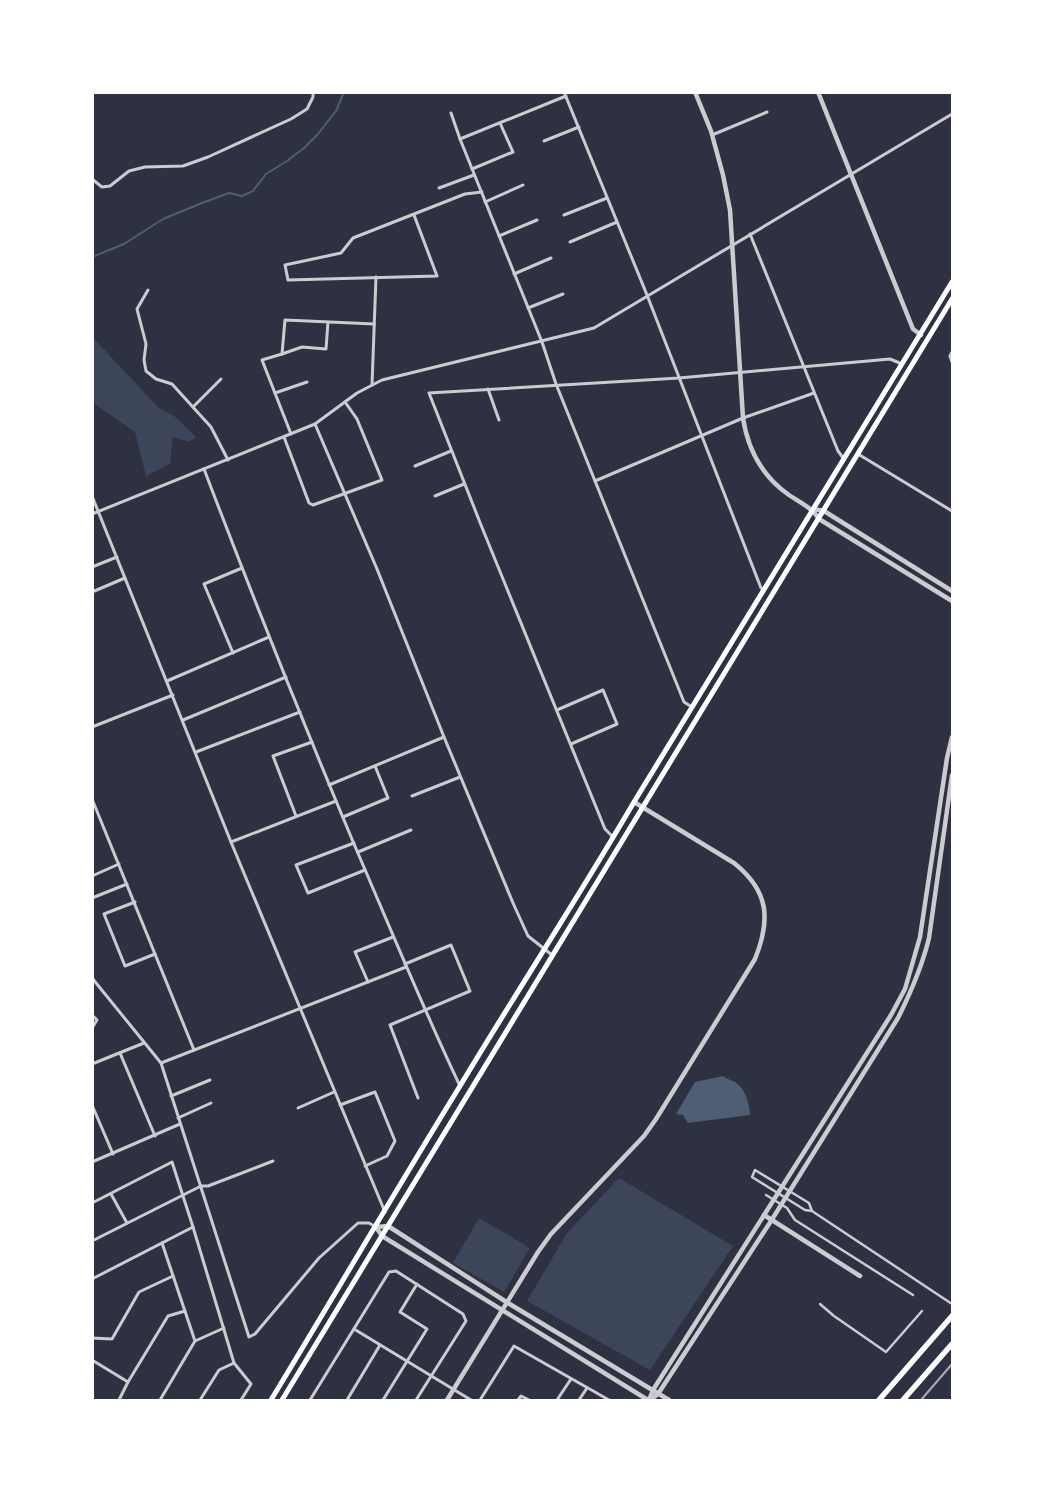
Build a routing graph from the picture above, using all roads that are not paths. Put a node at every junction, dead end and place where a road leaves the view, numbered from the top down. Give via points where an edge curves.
1 (313, 92) edge
2 (695, 92) edge
3 (818, 92) edge
4 (565, 94) edge
5 (767, 112) dead end
6 (451, 113) dead end
7 (952, 114) edge
8 (500, 123) junction
9 (579, 127) junction
10 (712, 135) junction
11 (460, 139) junction
12 (544, 141) dead end
13 (472, 169) junction
14 (474, 174) junction
15 (851, 174) junction
16 (92, 179) edge
17 (523, 185) dead end
18 (439, 188) dead end
19 (482, 192) junction
20 (607, 198) junction
21 (485, 202) junction
22 (414, 215) junction
23 (564, 215) dead end
24 (537, 220) dead end
25 (617, 222) junction
26 (750, 234) junction
27 (499, 236) junction
28 (570, 242) dead end
29 (731, 246) junction
30 (551, 258) dead end
31 (514, 274) junction
32 (376, 277) junction
33 (952, 282) edge
34 (148, 290) dead end
35 (563, 294) dead end
36 (647, 296) junction
37 (952, 299) edge
38 (528, 308) junction
39 (328, 322) junction
40 (374, 324) junction
41 (920, 335) junction
42 (542, 342) junction
43 (952, 352) edge
44 (282, 354) junction
45 (952, 362) edge
46 (902, 364) junction
47 (804, 365) junction
48 (740, 371) junction
49 (678, 378) junction
50 (221, 380) dead end
51 (307, 382) dead end
52 (556, 384) junction
53 (372, 385) junction
54 (488, 389) junction
55 (275, 393) junction
56 (814, 393) junction
57 (345, 402) junction
58 (193, 407) junction
59 (743, 418) junction
60 (499, 420) dead end
61 (315, 424) junction
62 (291, 434) junction
63 (700, 436) junction
64 (284, 437) junction
65 (452, 451) junction
66 (858, 454) junction
67 (844, 459) junction
68 (228, 460) junction
69 (415, 466) dead end
70 (204, 469) junction
71 (595, 481) junction
72 (464, 484) junction
73 (345, 495) junction
74 (92, 496) edge
75 (435, 496) dead end
76 (813, 510) junction
77 (824, 511) junction
78 (952, 511) edge
79 (99, 512) junction
80 (92, 514) edge
81 (819, 518) junction
82 (117, 557) junction
83 (92, 567) edge
84 (242, 568) junction
85 (125, 578) junction
86 (764, 590) junction
87 (952, 591) edge
88 (92, 592) edge
89 (952, 601) edge
90 (269, 637) junction
91 (232, 653) junction
92 (286, 677) junction
93 (167, 681) junction
94 (173, 695) junction
95 (692, 707) junction
96 (557, 710) junction
97 (300, 712) junction
98 (183, 720) junction
99 (92, 727) edge
100 (952, 737) edge
101 (444, 738) junction
102 (312, 742) junction
103 (571, 744) junction
104 (196, 752) junction
105 (374, 766) junction
106 (952, 775) edge
107 (460, 777) junction
108 (329, 784) junction
109 (412, 796) dead end
110 (92, 799) edge
111 (336, 801) junction
112 (634, 802) junction
113 (643, 807) junction
114 (296, 816) junction
115 (343, 817) junction
116 (411, 830) dead end
117 (613, 837) junction
118 (231, 842) junction
119 (354, 842) junction
120 (358, 852) junction
121 (119, 864) junction
122 (365, 870) junction
123 (92, 876) edge
124 (127, 884) junction
125 (92, 898) edge
126 (134, 902) junction
127 (393, 937) junction
128 (545, 950) junction
129 (155, 954) junction
130 (552, 955) junction
131 (405, 966) junction
132 (92, 978) edge
133 (368, 982) junction
134 (300, 1010) junction
135 (424, 1011) junction
136 (92, 1015) edge
137 (92, 1028) edge
138 (144, 1043) junction
139 (194, 1050) junction
140 (120, 1052) junction
141 (161, 1063) junction
142 (92, 1064) edge
143 (210, 1080) dead end
144 (460, 1086) junction
145 (334, 1092) junction
146 (171, 1096) junction
147 (418, 1098) dead end
148 (211, 1103) dead end
149 (92, 1105) edge
150 (340, 1105) junction
151 (298, 1108) dead end
152 (178, 1118) junction
153 (180, 1124) junction
154 (155, 1136) junction
155 (113, 1154) junction
156 (273, 1161) dead end
157 (92, 1162) edge
158 (365, 1166) junction
159 (201, 1186) junction
160 (111, 1194) junction
161 (182, 1194) junction
162 (766, 1195) dead end
163 (774, 1200) junction
164 (92, 1203) edge
165 (782, 1204) junction
166 (812, 1211) junction
167 (385, 1212) junction
168 (764, 1215) junction
169 (771, 1220) junction
170 (127, 1223) junction
171 (388, 1226) junction
172 (193, 1227) junction
173 (376, 1227) junction
174 (382, 1236) junction
175 (92, 1240) edge
176 (162, 1243) junction
177 (173, 1276) junction
178 (860, 1276) dead end
179 (92, 1279) edge
180 (417, 1284) junction
181 (913, 1295) dead end
182 (508, 1303) junction
183 (820, 1304) dead end
184 (952, 1304) edge
185 (185, 1311) junction
186 (503, 1311) junction
187 (922, 1311) dead end
188 (952, 1316) edge
189 (224, 1328) junction
190 (354, 1329) junction
191 (92, 1338) edge
192 (196, 1341) junction
193 (952, 1344) edge
194 (380, 1345) junction
195 (92, 1360) edge
196 (407, 1362) junction
197 (234, 1363) junction
198 (431, 1376) junction
199 (571, 1379) junction
200 (128, 1382) junction
201 (587, 1388) junction
202 (454, 1390) junction
203 (653, 1390) junction
204 (658, 1394) junction
205 (119, 1400) edge
206 (160, 1400) edge
207 (200, 1400) edge
208 (241, 1400) edge
209 (270, 1400) edge
210 (282, 1400) edge
211 (310, 1400) edge
212 (347, 1400) edge
213 (383, 1400) edge
214 (416, 1400) edge
215 (447, 1400) edge
216 (471, 1400) edge
217 (480, 1400) edge
218 (518, 1400) edge
219 (528, 1400) edge
220 (557, 1400) edge
221 (579, 1400) edge
222 (609, 1400) edge
223 (649, 1400) edge
224 (670, 1400) edge
225 (879, 1400) edge
226 (903, 1400) edge

1 - 16 street via 307,109 291,119 208,157 183,166 128,171 110,186 102,186
2 - 10 street
3 - 15 street
4 - 8 street
4 - 9 street
5 - 10 street
6 - 11 street
7 - 15 street
8 - 11 street
8 - 13 street via 513,152
9 - 12 street
9 - 20 street
10 - 29 street via 730,210
11 - 13 street
13 - 14 street
14 - 18 street
14 - 19 street
15 - 26 street
15 - 41 street via 913,329
17 - 21 street
19 - 21 street
19 - 22 street via 465,194
20 - 23 street
20 - 25 street
21 - 27 street
22 - 32 street via 437,276
22 - 32 street via 353,238 341,253 285,265 288,280
24 - 27 street
25 - 28 street
25 - 36 street
26 - 29 street
26 - 47 street
27 - 31 street
29 - 36 street
29 - 48 street
30 - 31 street
31 - 38 street
32 - 40 street
33 - 41 main road
34 - 58 street via 137,309 146,344 146,371 156,379 172,384
35 - 38 street
36 - 42 street via 594,328
36 - 49 street
37 - 66 main road
38 - 42 street
39 - 40 street
39 - 44 street via 326,349 302,347
39 - 44 street via 284,320
40 - 53 street
41 - 46 main road
42 - 52 street
42 - 53 street
43 - 45 street
44 - 55 street via 262,360
46 - 47 street via 890,359
46 - 67 main road
47 - 48 street
47 - 56 street
48 - 49 street
48 - 59 street
49 - 52 street
49 - 63 street
50 - 58 street
51 - 55 street
52 - 54 street
52 - 71 street
53 - 57 street
54 - 60 street
54 - 65 street via 429,393
55 - 62 street
56 - 59 street
56 - 67 street
57 - 61 street
57 - 73 street via 357,419 382,480
58 - 68 street via 211,427
59 - 63 street
59 - 76 street via 748,442 761,468 776,485
61 - 62 street
61 - 73 street
62 - 64 street
63 - 71 street
63 - 86 street
64 - 68 street
64 - 73 street via 309,503 313,505
65 - 69 street
65 - 72 street
66 - 77 main road
66 - 78 street
67 - 76 main road
68 - 70 street
70 - 79 street
70 - 84 street
71 - 95 street via 684,702
72 - 75 street
72 - 96 street
73 - 101 street
74 - 79 street
76 - 77 street
76 - 81 street
76 - 86 main road
77 - 81 main road
77 - 87 street
79 - 80 street
79 - 82 street
81 - 89 street
81 - 113 main road
82 - 83 street
82 - 85 street
84 - 90 street
84 - 91 street via 204,584
85 - 88 street
85 - 93 street
86 - 95 main road
90 - 91 street
90 - 92 street
91 - 93 street
92 - 97 street
92 - 98 street
93 - 94 street
94 - 98 street
94 - 99 street
95 - 112 main road
96 - 103 street
96 - 103 street via 603,690 618,724
97 - 102 street
97 - 104 street
98 - 104 street
100 - 163 street via 920,937 905,989
101 - 105 street
101 - 107 street
102 - 108 street
102 - 114 street via 273,756
103 - 117 street via 605,829
104 - 118 street
105 - 108 street
105 - 115 street via 388,798
106 - 165 street via 929,938 914,985 898,1018
107 - 109 street
107 - 128 street via 528,936
108 - 111 street
110 - 121 street
111 - 114 street
111 - 115 street
112 - 113 street
112 - 117 main road
113 - 130 main road
113 - 182 street via 746,873 762,900 765,916 763,938 755,959 648,1130 551,1234
114 - 118 street
115 - 119 street
116 - 120 street
117 - 128 main road
118 - 134 street
119 - 120 street
119 - 122 street via 296,865 308,893
120 - 122 street
121 - 123 street
121 - 124 street
122 - 127 street
124 - 125 street
124 - 126 street
126 - 129 street
126 - 129 street via 104,914 125,966
127 - 131 street
127 - 133 street via 355,952
128 - 130 street
128 - 144 main road
129 - 139 street
130 - 171 main road
131 - 133 street
131 - 135 street
131 - 135 street via 451,945 470,991
132 - 138 street
133 - 134 street
134 - 139 street
134 - 145 street
135 - 144 street
135 - 147 street via 390,1025
136 - 137 street via 97,1020
138 - 140 street
138 - 141 street
139 - 141 street
140 - 142 street
140 - 154 street
141 - 146 street
143 - 146 street
144 - 167 main road
145 - 150 street
145 - 151 street
146 - 152 street
148 - 152 street
149 - 155 street
150 - 158 street
150 - 158 street via 375,1092 395,1141 387,1156
152 - 153 street
153 - 154 street
153 - 159 street
154 - 155 street
155 - 157 street
156 - 159 street
158 - 167 street
159 - 161 street
159 - 173 street via 249,1337 255,1334 319,1258 358,1223
160 - 161 street via 172,1162
160 - 164 street
160 - 170 street
161 - 170 street
161 - 172 street
162 - 163 street
163 - 165 street
163 - 168 street
165 - 169 street
165 - 181 street via 795,1220
166 - 166 street via 810,1203 756,1170 752,1177 805,1210
166 - 184 street
167 - 173 main road
168 - 169 street
168 - 203 street
169 - 178 street
169 - 204 street
170 - 175 street
171 - 173 street
171 - 174 main road
171 - 182 street
172 - 176 street
172 - 189 street
173 - 174 street
173 - 209 main road
174 - 186 street
174 - 210 main road
176 - 177 street
176 - 179 street
177 - 185 street
177 - 191 street via 139,1292 112,1339
180 - 190 street via 396,1271 389,1272
180 - 196 street via 400,1312 427,1329
180 - 198 street via 463,1314 466,1321
182 - 186 street
182 - 203 street
183 - 187 street via 886,1352
185 - 192 street
185 - 200 street via 168,1316
186 - 202 street
186 - 223 street
188 - 225 highway
189 - 192 street
189 - 197 street
190 - 194 street
190 - 211 street
192 - 206 street
193 - 226 highway
194 - 196 street
194 - 212 street
195 - 200 street
196 - 198 street
196 - 213 street
197 - 207 street via 219,1370
197 - 208 street via 251,1384
198 - 202 street
198 - 214 street
199 - 201 street
199 - 217 street via 514,1346
199 - 220 street
200 - 205 street
201 - 221 street
201 - 222 street
202 - 215 street
202 - 216 street
203 - 204 street
203 - 223 street
204 - 223 street
204 - 224 street
218 - 219 street via 521,1396

